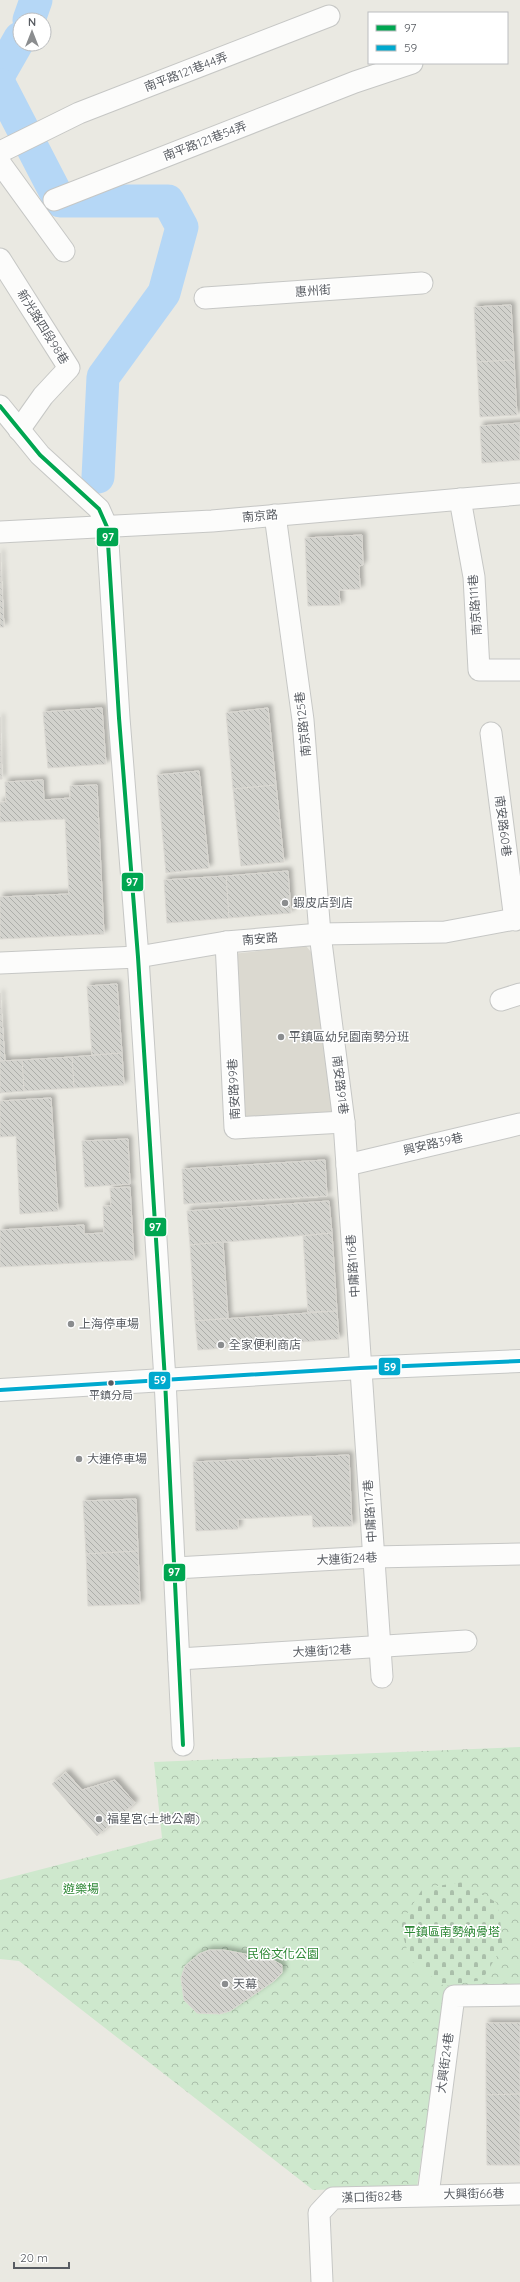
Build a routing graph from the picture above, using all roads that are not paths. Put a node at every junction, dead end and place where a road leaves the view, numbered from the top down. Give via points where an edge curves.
1 (329, 16) dead end
2 (409, 64) edge
3 (2, 155) edge
4 (54, 200) dead end
5 (64, 251) dead end
6 (0, 259) edge
7 (422, 283) dead end
8 (205, 298) dead end
9 (0, 406) edge
10 (19, 430) junction
11 (520, 494) edge
12 (460, 499) junction
13 (275, 515) junction
14 (107, 527) junction
15 (0, 532) edge
16 (520, 670) edge
17 (491, 733) dead end
18 (518, 919) edge
19 (320, 934) junction
20 (226, 942) junction
21 (138, 957) junction
22 (0, 963) edge
23 (344, 1122) junction
24 (520, 1124) edge
25 (347, 1165) junction
26 (520, 1361) edge
27 (360, 1368) junction
28 (165, 1380) junction
29 (0, 1390) edge
30 (520, 1554) edge
31 (373, 1557) junction
32 (175, 1568) junction
33 (466, 1641) dead end
34 (380, 1647) junction
35 (179, 1659) junction
36 (382, 1677) dead end
37 (183, 1745) dead end
38 (520, 1995) edge
39 (520, 2194) edge
40 (428, 2195) junction
41 (322, 2282) edge

1 - 3 street, 南平路121巷44弄 via 79,113
2 - 4 street, 南平路121巷54弄 via 355,82
3 - 5 street
6 - 10 street, 新光路四段98巷 via 70,368 43,396
7 - 8 street, 惠州街
9 - 10 street
10 - 14 street via 40,455 99,509
11 - 12 street, 南京路
12 - 13 street, 南京路
12 - 16 street, 南京路111巷 via 474,576 479,670
13 - 14 street, 南京路
13 - 19 street, 南京路125巷 via 303,720
14 - 15 street, 南京路
14 - 21 street
17 - 18 street, 南安路60巷
18 - 19 street, 南安路 via 445,932
19 - 20 street, 南安路
19 - 23 street, 南安路91巷
20 - 21 street, 南安路
20 - 23 street, 南安路99巷 via 235,1128
21 - 22 street, 南安路
21 - 28 street
23 - 25 street, 南安路91巷
24 - 25 street, 興安路39巷
25 - 27 street, 中庸路116巷
26 - 27 street
27 - 28 street
27 - 31 street, 中庸路117巷
28 - 29 street
28 - 32 street
30 - 31 street, 大連街24巷
31 - 32 street, 大連街24巷
31 - 34 street, 中庸路117巷
32 - 35 street
33 - 34 street, 大連街12巷
34 - 35 street, 大連街12巷
34 - 36 street, 中庸路117巷
35 - 37 street
38 - 40 street, 大興街24巷 via 454,1996
39 - 40 street, 大興街66巷
40 - 41 street, 漢口街82巷 via 333,2198 319,2213

